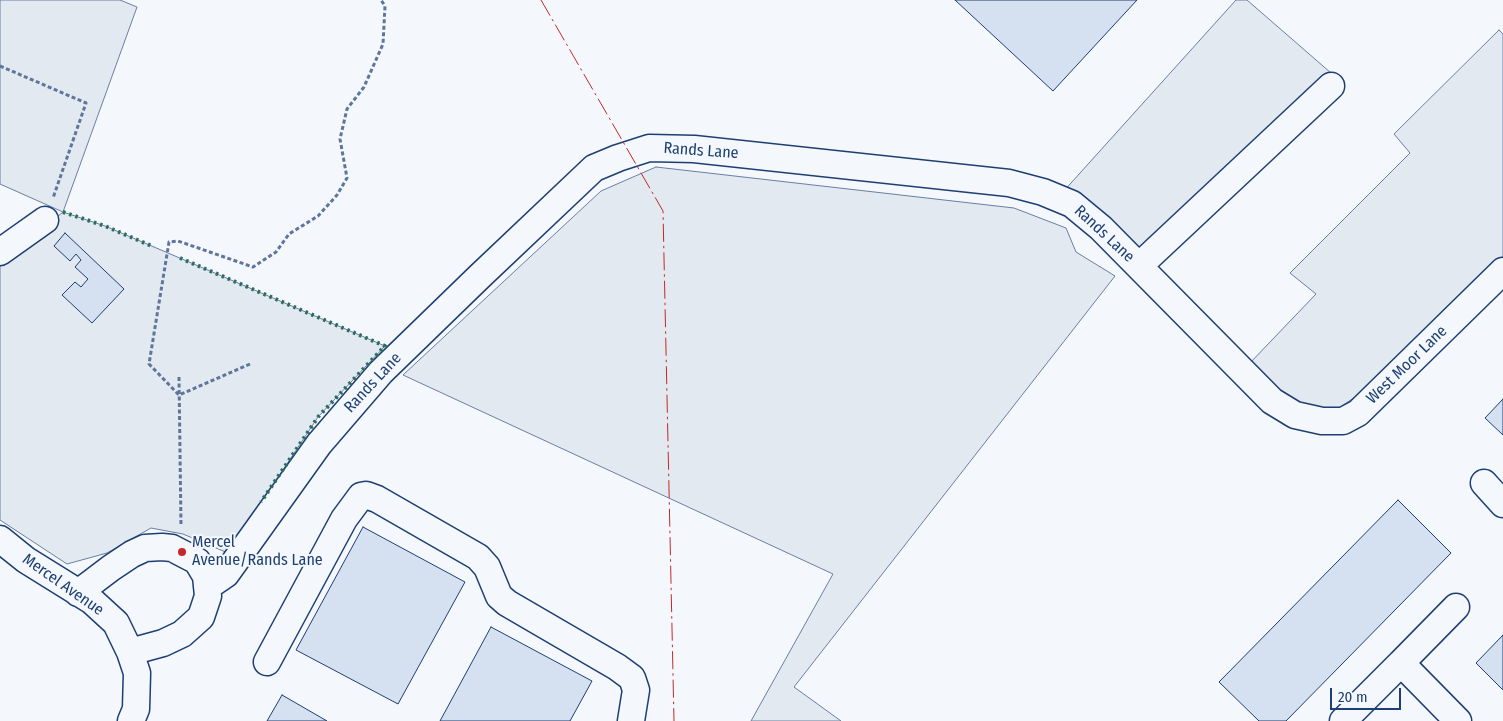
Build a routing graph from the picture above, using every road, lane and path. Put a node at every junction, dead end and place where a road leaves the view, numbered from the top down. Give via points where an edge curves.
1 (382, 0) edge
2 (0, 66) edge
3 (1331, 86) dead end
4 (45, 220) joint
5 (0, 252) edge
6 (1139, 266) junction
7 (1503, 270) edge
8 (250, 364) dead end
9 (179, 377) dead end
10 (179, 396) junction
11 (1295, 415) joint
12 (1484, 483) dead end
13 (1503, 504) edge
14 (0, 539) edge
15 (172, 548) junction
16 (207, 587) junction
17 (78, 593) junction
18 (1456, 607) dead end
19 (130, 652) junction
20 (267, 662) dead end
21 (1400, 664) junction
22 (131, 721) edge
23 (632, 721) edge
24 (1342, 721) edge
25 (1458, 721) edge

1 - 10 path via 385,6 383,44 364,87 347,109 340,139 346,178 337,195 318,216 288,234 276,252 253,267 178,241 169,242 149,364
2 - 4 path via 86,103
3 - 6 street
4 - 5 street
6 - 11 street, Rands Lane via 1272,401
6 - 16 street, Rands Lane via 1072,204 1009,183 694,149 649,148 618,158 594,168 381,372 319,444 226,574
7 - 11 street, West Moor Lane via 1358,413 1343,421 1322,421
8 - 10 path
9 - 10 path
10 - 15 path via 181,526
12 - 13 street
14 - 17 street, Mercel Avenue
15 - 16 street via 198,562 206,576
15 - 17 street via 144,548
16 - 19 street via 208,596 201,617 182,634
17 - 19 street, Mercel Avenue via 116,623
18 - 21 street
19 - 22 street, Mercel Avenue via 137,673 136,709
20 - 23 street via 344,519 361,496 366,495 483,561 498,594 507,603 632,678 636,690
21 - 24 street
21 - 25 street

